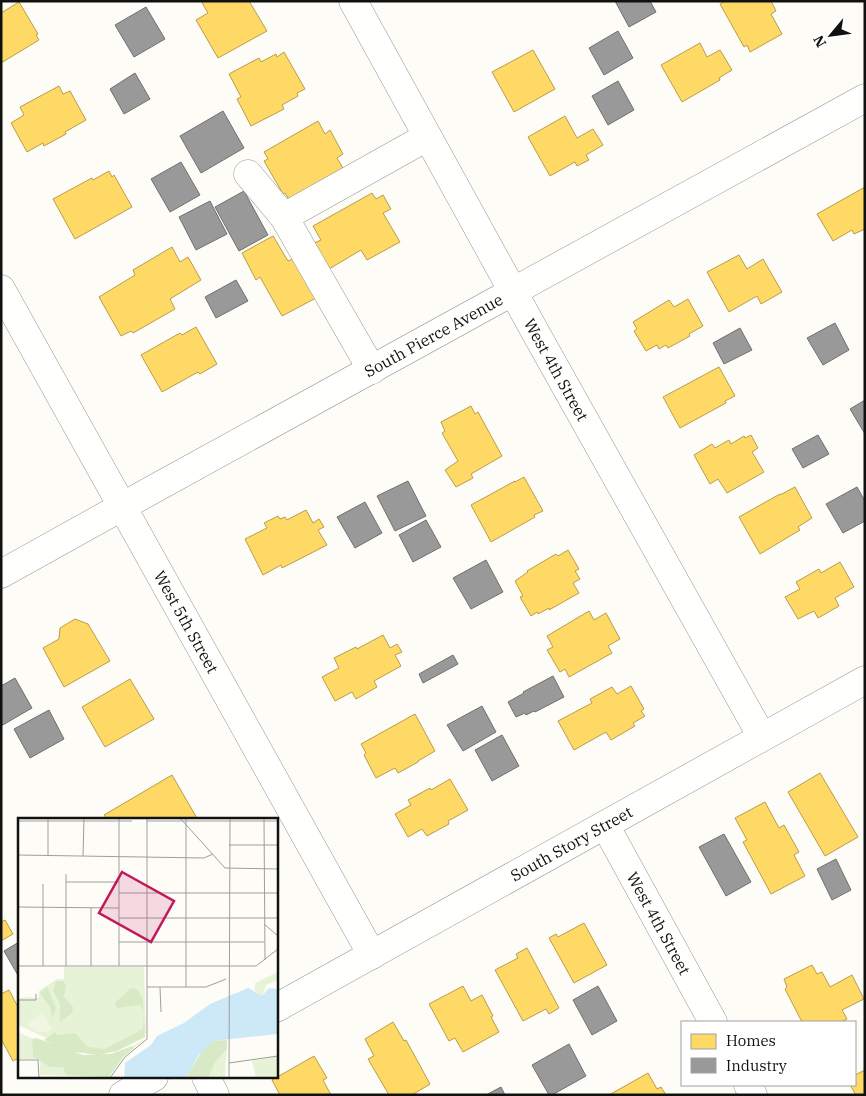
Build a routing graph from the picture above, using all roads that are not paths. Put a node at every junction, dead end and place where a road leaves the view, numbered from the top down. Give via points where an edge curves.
1 (353, 1) edge
2 (865, 98) edge
3 (427, 138) junction
4 (248, 174) dead end
5 (284, 217) junction
6 (1, 289) edge
7 (513, 292) junction
8 (372, 370) junction
9 (122, 508) junction
10 (1, 574) edge
11 (865, 680) edge
12 (762, 737) junction
13 (605, 825) junction
14 (372, 955) junction
15 (278, 1007) edge
16 (712, 1021) edge
17 (152, 1078) edge
18 (206, 1078) edge
19 (123, 1095) edge
20 (215, 1095) edge

1 - 3 street, West 4th Street
2 - 7 street, South Pierce Avenue
3 - 5 street
3 - 7 street, West 4th Street
4 - 5 street
5 - 8 street
6 - 9 street, West 5th Street
7 - 8 street, South Pierce Avenue
7 - 12 street, West 4th Street
8 - 9 street, South Pierce Avenue
9 - 10 street, South Pierce Avenue
9 - 14 street, West 5th Street
11 - 12 street, South Story Street
12 - 13 street, South Story Street
13 - 14 street, South Story Street
13 - 16 street, West 4th Street
14 - 15 street, South Story Street
17 - 19 street
18 - 20 street

